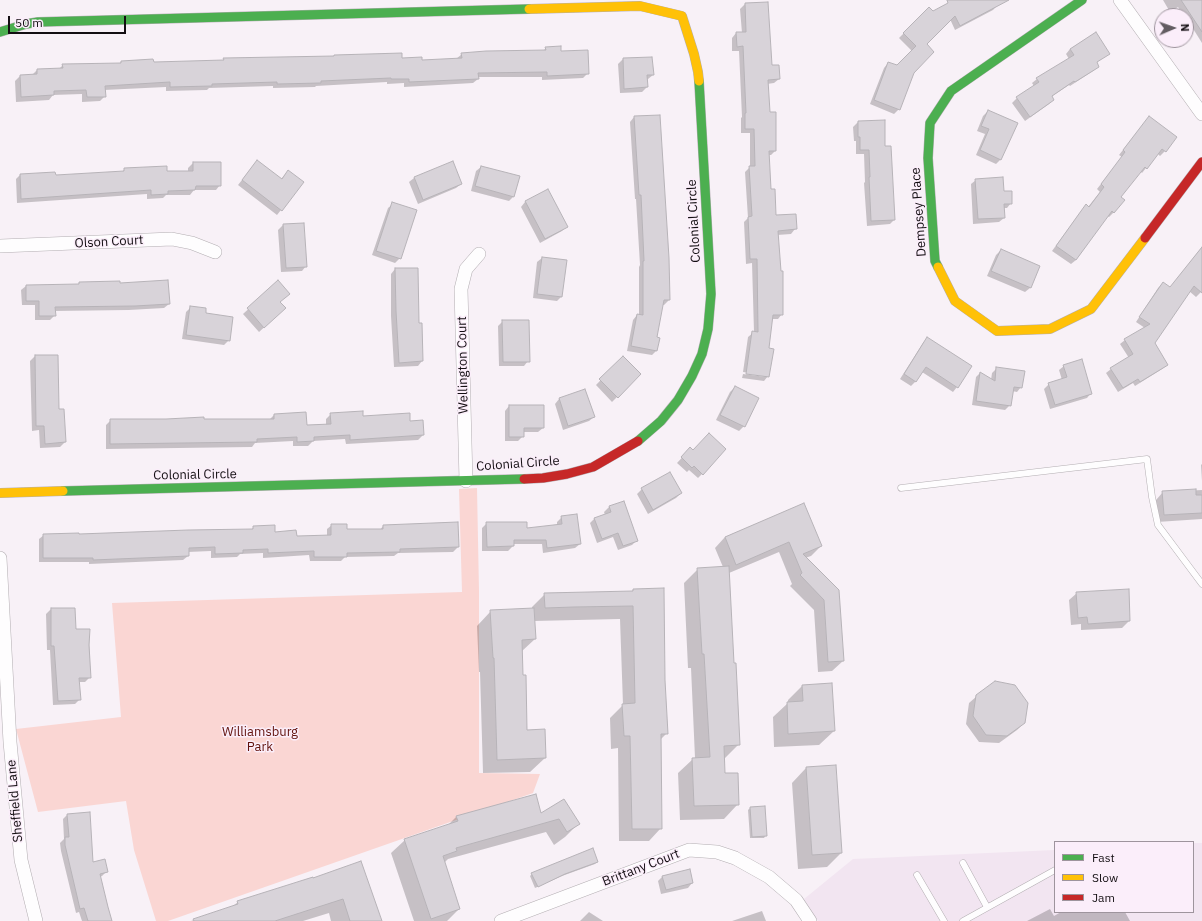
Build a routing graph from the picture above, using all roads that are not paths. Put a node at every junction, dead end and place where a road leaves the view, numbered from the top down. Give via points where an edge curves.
1 (1082, 0) edge
2 (1120, 0) edge
3 (510, 4) edge
4 (0, 32) edge
5 (1202, 114) edge
6 (1202, 162) edge
7 (0, 246) edge
8 (215, 252) dead end
9 (479, 254) dead end
10 (466, 481) junction
11 (901, 488) dead end
12 (0, 493) edge
13 (0, 558) edge
14 (1202, 584) edge
15 (963, 863) dead end
16 (1054, 871) edge
17 (917, 875) dead end
18 (988, 907) junction
19 (36, 921) edge
20 (501, 921) edge
21 (810, 921) edge
22 (944, 921) edge
23 (963, 921) edge

1 - 6 street, Dempsey Place via 951,91 930,123 928,158 935,261 955,301 997,331 1050,329 1090,309
2 - 5 street
3 - 4 street, Colonial Circle via 38,22
3 - 10 street, Colonial Circle via 640,6 682,16 698,72 711,294 708,329 702,354 678,400 661,421 641,439 592,466 567,474 543,478
7 - 8 street, Olson Court via 172,239
9 - 10 street, Wellington Court via 466,269 461,289
10 - 12 street, Colonial Circle
11 - 14 lane via 1147,459 1158,525
13 - 19 street, Sheffield Lane via 10,742 21,860
15 - 18 lane
16 - 18 lane
17 - 22 lane
18 - 23 lane
20 - 21 street, Brittany Court via 689,850 716,852 735,858 770,877 796,900

